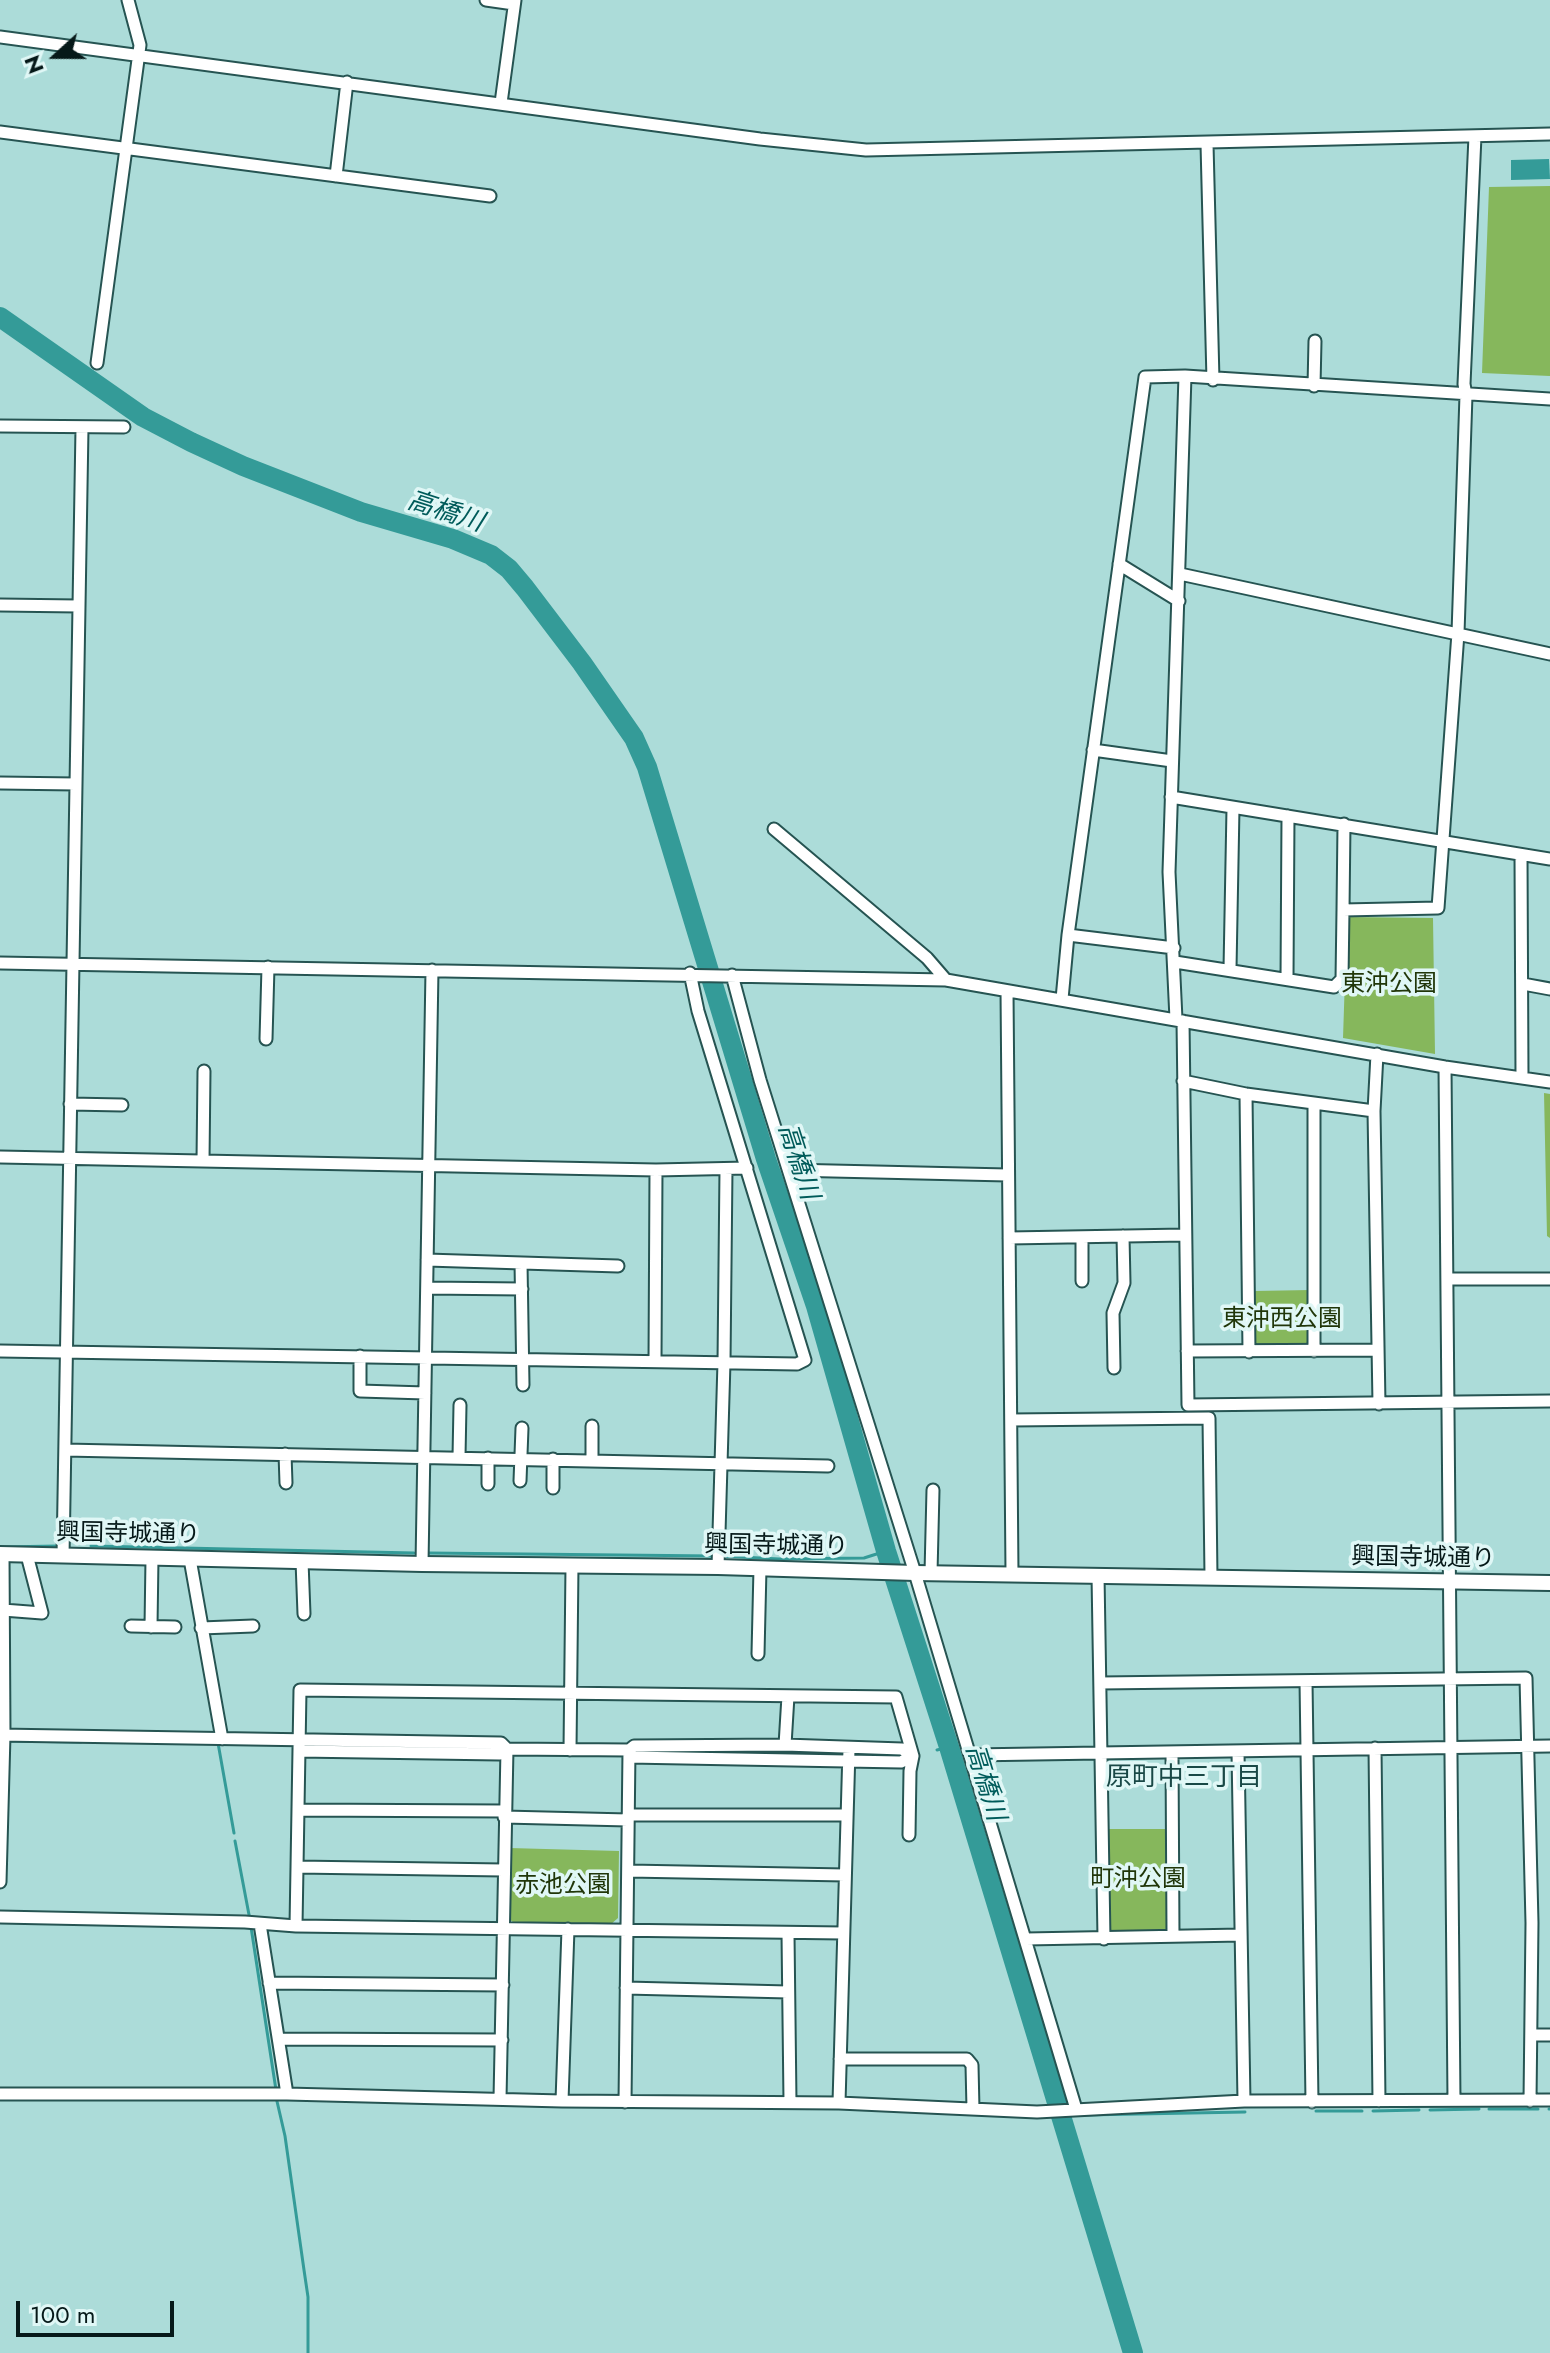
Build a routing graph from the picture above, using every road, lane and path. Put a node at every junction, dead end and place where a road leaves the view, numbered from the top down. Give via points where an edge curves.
1 (128, 0) edge
2 (486, 0) edge
3 (515, 2) edge
4 (0, 37) edge
5 (138, 55) junction
6 (347, 82) junction
7 (501, 103) junction
8 (0, 132) edge
9 (1550, 134) edge
10 (1475, 136) junction
11 (1207, 144) junction
12 (126, 149) junction
13 (336, 176) junction
14 (490, 196) dead end
15 (1315, 341) dead end
16 (97, 363) dead end
17 (1185, 376) junction
18 (1213, 380) junction
19 (1314, 386) junction
20 (1466, 395) junction
21 (1550, 399) edge
22 (0, 426) edge
23 (124, 427) dead end
24 (82, 428) junction
25 (1119, 564) junction
26 (1180, 574) junction
27 (1179, 601) junction
28 (0, 605) edge
29 (78, 606) junction
30 (1458, 633) junction
31 (1550, 654) edge
32 (1093, 750) junction
33 (1172, 761) junction
34 (0, 783) edge
35 (76, 784) junction
36 (1171, 797) junction
37 (1233, 808) junction
38 (1288, 816) junction
39 (1344, 824) junction
40 (774, 829) dead end
41 (1444, 840) junction
42 (1521, 855) junction
43 (1550, 859) edge
44 (1343, 910) junction
45 (1068, 935) junction
46 (1174, 948) junction
47 (1175, 962) junction
48 (0, 963) edge
49 (72, 964) junction
50 (268, 967) junction
51 (1230, 969) junction
52 (432, 970) junction
53 (690, 973) junction
54 (729, 974) junction
55 (1287, 978) junction
56 (946, 980) junction
57 (1523, 984) junction
58 (1550, 989) edge
59 (1007, 991) junction
60 (1062, 999) junction
61 (1180, 1020) junction
62 (266, 1039) dead end
63 (1377, 1054) junction
64 (1445, 1067) junction
65 (204, 1071) dead end
66 (1522, 1077) junction
67 (1183, 1081) junction
68 (1550, 1082) edge
69 (1246, 1094) junction
70 (1314, 1103) junction
71 (70, 1104) junction
72 (122, 1105) dead end
73 (1374, 1111) junction
74 (0, 1157) edge
75 (70, 1158) junction
76 (203, 1161) junction
77 (429, 1165) junction
78 (747, 1168) junction
79 (726, 1169) junction
80 (656, 1170) junction
81 (789, 1170) junction
82 (1007, 1175) junction
83 (1184, 1235) junction
84 (1123, 1236) junction
85 (1082, 1237) junction
86 (1009, 1238) junction
87 (427, 1260) junction
88 (521, 1263) junction
89 (618, 1266) dead end
90 (1447, 1279) junction
91 (1550, 1279) edge
92 (1082, 1281) dead end
93 (427, 1288) junction
94 (522, 1289) junction
95 (1378, 1350) junction
96 (0, 1351) edge
97 (1187, 1351) junction
98 (1314, 1351) junction
99 (66, 1352) junction
100 (1249, 1352) junction
101 (360, 1356) junction
102 (425, 1357) junction
103 (523, 1359) junction
104 (655, 1361) junction
105 (724, 1362) junction
106 (1114, 1368) dead end
107 (523, 1385) dead end
108 (425, 1393) junction
109 (1550, 1401) edge
110 (1448, 1403) junction
111 (1379, 1404) junction
112 (460, 1405) dead end
113 (1011, 1420) junction
114 (592, 1426) dead end
115 (522, 1428) dead end
116 (65, 1450) junction
117 (285, 1454) junction
118 (425, 1456) junction
119 (459, 1457) junction
120 (488, 1458) junction
121 (521, 1458) junction
122 (553, 1459) junction
123 (592, 1460) junction
124 (721, 1462) junction
125 (828, 1466) dead end
126 (520, 1481) dead end
127 (286, 1483) dead end
128 (488, 1484) dead end
129 (553, 1488) dead end
130 (933, 1490) dead end
131 (2, 1554) edge
132 (27, 1555) junction
133 (63, 1556) junction
134 (152, 1558) junction
135 (190, 1559) junction
136 (302, 1561) junction
137 (718, 1561) junction
138 (422, 1564) junction
139 (572, 1565) junction
140 (760, 1568) junction
141 (911, 1572) junction
142 (931, 1573) junction
143 (1012, 1573) junction
144 (1098, 1575) junction
145 (1211, 1577) junction
146 (1450, 1582) junction
147 (1550, 1583) edge
148 (3, 1610) junction
149 (304, 1614) dead end
150 (131, 1626) dead end
151 (253, 1626) dead end
152 (151, 1627) junction
153 (175, 1627) dead end
154 (201, 1628) junction
155 (758, 1654) dead end
156 (1450, 1678) junction
157 (1306, 1681) junction
158 (1100, 1683) junction
159 (571, 1692) junction
160 (788, 1696) junction
161 (2, 1735) edge
162 (222, 1739) junction
163 (300, 1745) junction
164 (785, 1745) junction
165 (1529, 1746) junction
166 (1550, 1746) edge
167 (1307, 1748) junction
168 (1375, 1748) junction
169 (1451, 1748) junction
170 (507, 1749) junction
171 (570, 1750) junction
172 (1238, 1752) junction
173 (1101, 1753) junction
174 (1172, 1753) junction
175 (629, 1754) junction
176 (848, 1755) junction
177 (971, 1755) junction
178 (913, 1756) junction
179 (298, 1810) junction
180 (504, 1814) junction
181 (847, 1815) junction
182 (628, 1818) junction
183 (909, 1835) dead end
184 (297, 1867) junction
185 (503, 1870) junction
186 (629, 1871) junction
187 (845, 1875) junction
188 (0, 1882) edge
189 (0, 1917) edge
190 (260, 1924) junction
191 (296, 1926) junction
192 (501, 1928) junction
193 (568, 1929) junction
194 (626, 1929) junction
195 (843, 1933) junction
196 (788, 1934) junction
197 (1241, 1935) junction
198 (1173, 1936) junction
199 (1026, 1939) junction
200 (1104, 1939) junction
201 (269, 1983) junction
202 (503, 1985) junction
203 (626, 1988) junction
204 (788, 1992) junction
205 (1533, 2035) junction
206 (1550, 2035) edge
207 (280, 2039) junction
208 (502, 2040) junction
209 (840, 2059) junction
210 (0, 2094) edge
211 (287, 2094) junction
212 (500, 2099) junction
213 (1454, 2099) junction
214 (1550, 2100) edge
215 (562, 2101) junction
216 (1244, 2101) junction
217 (1379, 2101) junction
218 (1530, 2101) junction
219 (625, 2102) junction
220 (790, 2102) junction
221 (1312, 2102) junction
222 (839, 2103) junction
223 (973, 2109) junction
224 (1074, 2110) junction

1 - 5 street via 139,33
2 - 3 street
3 - 7 street
4 - 5 street
5 - 6 street
5 - 12 street
6 - 7 street
6 - 13 street
7 - 11 street via 866,150
8 - 12 street
9 - 10 street
10 - 11 street
10 - 20 street
11 - 18 street
12 - 13 street
12 - 16 street
13 - 14 street
15 - 19 street
17 - 18 street
17 - 25 street via 1145,377
17 - 26 street
18 - 19 street
19 - 20 street
20 - 21 street
20 - 30 street
22 - 24 street
23 - 24 street
24 - 29 street
25 - 27 street
25 - 32 street
26 - 27 street
26 - 30 street
27 - 33 street
28 - 29 street
29 - 35 street
30 - 31 street
30 - 41 street
32 - 33 street
32 - 45 street
33 - 36 street
34 - 35 street
35 - 49 street
36 - 37 street
36 - 46 street
37 - 38 street
37 - 51 street
38 - 39 street
38 - 55 street
39 - 41 street
39 - 44 street
40 - 56 street
41 - 42 street
41 - 44 street via 1438,908
42 - 43 street
42 - 57 street
44 - 55 street via 1342,979 1334,987
45 - 46 street
45 - 60 street
46 - 47 street
47 - 51 street
47 - 61 street
48 - 49 street
49 - 50 street
49 - 71 street
50 - 52 street
50 - 62 street
51 - 55 street
52 - 53 street
52 - 77 street
53 - 54 street
53 - 78 street
54 - 56 street
54 - 81 street
56 - 59 street
57 - 58 street
57 - 66 street
59 - 60 street
59 - 82 street
60 - 61 street
61 - 63 street
61 - 67 street
63 - 64 street
63 - 73 street
64 - 66 street
64 - 90 street
65 - 76 street
66 - 68 street
67 - 69 street
67 - 83 street
69 - 70 street
69 - 100 street
70 - 73 street
70 - 98 street
71 - 72 street
71 - 75 street
73 - 95 street
74 - 75 street
75 - 76 street
75 - 99 street
76 - 77 street
77 - 80 street
77 - 87 street
78 - 79 street
78 - 105 street via 805,1360
79 - 80 street
79 - 105 street
80 - 104 street
81 - 82 street
81 - 141 street
82 - 86 street
83 - 84 street
83 - 97 street
84 - 85 street
84 - 106 street via 1124,1283 1113,1313
85 - 86 street
85 - 92 street
86 - 113 street
87 - 88 street
87 - 93 street
88 - 89 street
88 - 94 street
90 - 91 street
90 - 110 street
93 - 94 street
93 - 102 street
94 - 103 street
95 - 98 street
95 - 111 street
96 - 99 street
97 - 100 street
97 - 111 street via 1188,1405
98 - 100 street
99 - 101 street
99 - 116 street
101 - 102 street
101 - 108 street via 360,1391
102 - 103 street
102 - 108 street
103 - 104 street
103 - 107 street
104 - 105 street
105 - 124 street
108 - 118 street
109 - 110 street
110 - 111 street
110 - 146 street
112 - 119 street
113 - 143 street
113 - 145 street via 1209,1418
114 - 123 street
115 - 121 street
116 - 117 street
116 - 133 street
117 - 118 street
117 - 127 street
118 - 119 street
118 - 138 street
119 - 120 street
120 - 121 street
120 - 128 street
121 - 122 street
121 - 126 street
122 - 123 street
122 - 129 street
123 - 124 street
124 - 125 street
124 - 137 street
130 - 142 street
131 - 132 main road, 興国寺城通り
131 - 148 street
132 - 133 main road, 興国寺城通り
132 - 148 street via 42,1613
133 - 134 main road, 興国寺城通り
134 - 135 main road, 興国寺城通り
134 - 152 street
135 - 136 main road, 興国寺城通り
135 - 154 street
136 - 138 main road, 興国寺城通り
136 - 149 street
137 - 139 main road, 興国寺城通り
137 - 140 main road, 興国寺城通り
138 - 139 main road, 興国寺城通り
139 - 159 street
140 - 141 main road, 興国寺城通り
140 - 155 street
141 - 142 main road, 興国寺城通り
141 - 177 street
142 - 143 main road, 興国寺城通り
143 - 144 main road, 興国寺城通り
144 - 145 main road, 興国寺城通り
144 - 158 street
145 - 146 main road, 興国寺城通り
146 - 147 main road, 興国寺城通り
146 - 156 street
148 - 161 street
150 - 152 street
151 - 154 street
152 - 153 street
154 - 162 street
156 - 157 street
156 - 165 street via 1526,1678
156 - 169 street
157 - 158 street
157 - 167 street
158 - 173 street
159 - 160 street
159 - 163 street via 300,1690
159 - 171 street
160 - 164 street
160 - 178 street via 896,1697
161 - 162 street
161 - 188 street
162 - 163 street
163 - 170 street via 501,1743
163 - 179 street
164 - 175 street via 634,1746
164 - 176 street
165 - 166 street
165 - 169 street
165 - 205 street
167 - 168 street
167 - 172 street
167 - 221 street
168 - 169 street
168 - 217 street
169 - 213 street
170 - 171 street
170 - 180 street
171 - 175 street
172 - 174 street
172 - 197 street
173 - 174 street
173 - 177 street
173 - 200 street
174 - 198 street
175 - 176 street
175 - 182 street
176 - 178 street via 901,1762
176 - 181 street
177 - 199 street
178 - 183 street
179 - 180 street
179 - 184 street
180 - 182 street
180 - 185 street
181 - 182 street
181 - 187 street
182 - 186 street
184 - 185 street
184 - 191 street
185 - 192 street
186 - 187 street
186 - 194 street
187 - 195 street
189 - 190 street
190 - 191 street
190 - 201 street
191 - 192 street
192 - 193 street
192 - 202 street
193 - 194 street
193 - 215 street
194 - 196 street
194 - 203 street
195 - 196 street
195 - 209 street
196 - 204 street
197 - 198 street
197 - 216 street
198 - 200 street
199 - 200 street
199 - 224 street
201 - 202 street
201 - 207 street
202 - 208 street
203 - 204 street
203 - 219 street
204 - 220 street
205 - 206 street
205 - 218 street
207 - 208 street
207 - 211 street
208 - 212 street
209 - 222 street
209 - 223 street via 967,2059 972,2065
210 - 211 street
211 - 212 street
212 - 215 street
213 - 217 street
213 - 218 street
214 - 218 street
215 - 219 street
216 - 221 street
216 - 224 street
217 - 221 street
219 - 220 street
220 - 222 street
222 - 223 street
223 - 224 street

